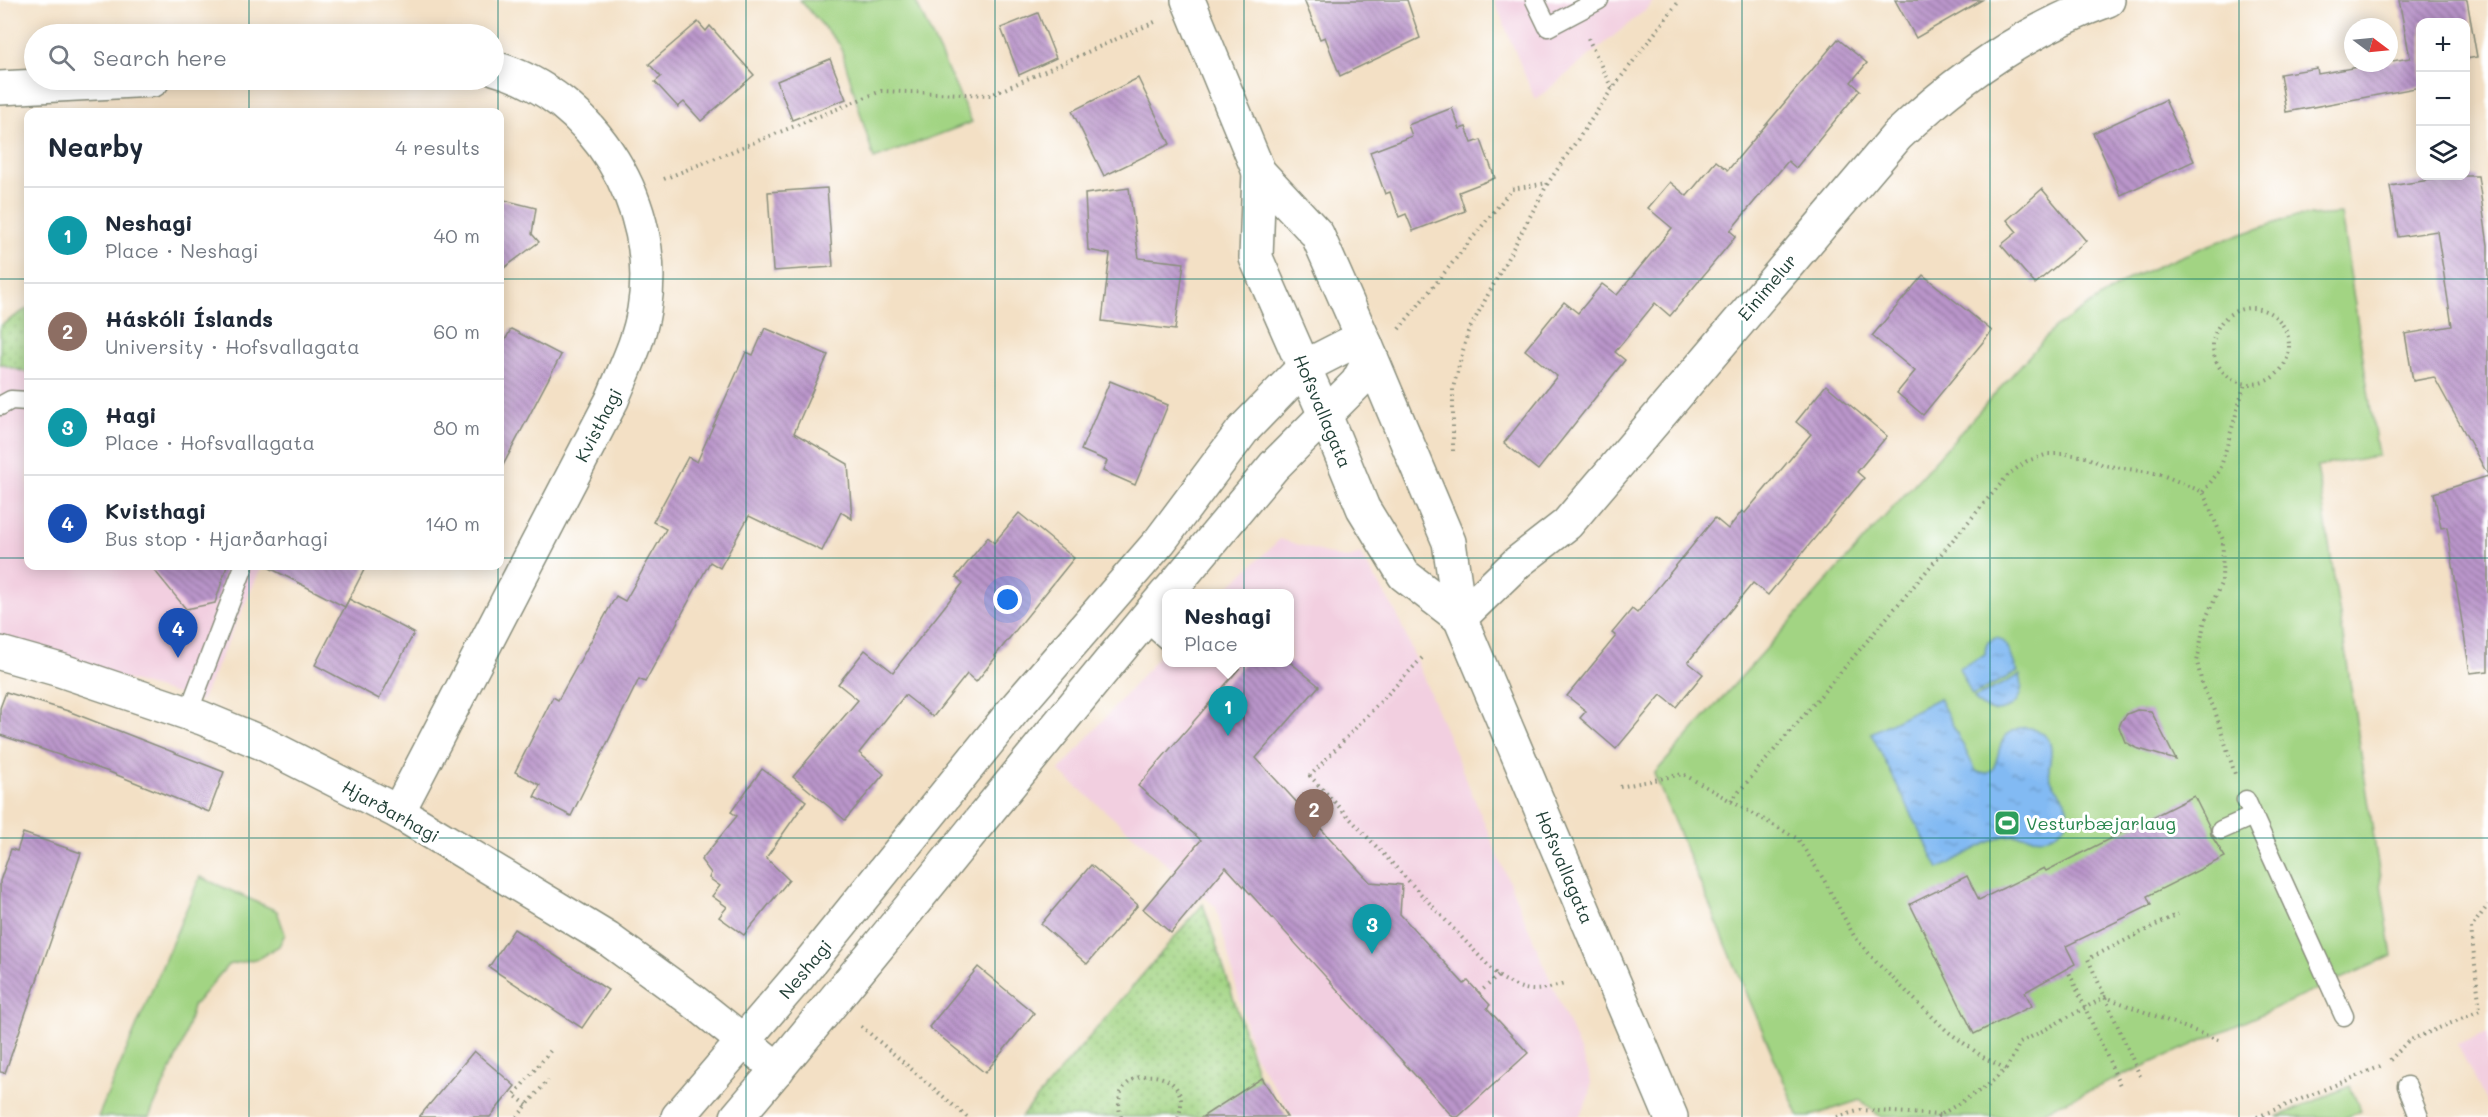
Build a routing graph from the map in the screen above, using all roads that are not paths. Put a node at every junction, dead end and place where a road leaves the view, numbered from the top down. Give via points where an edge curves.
1 (1535, 0) edge
2 (1599, 0) edge
3 (2108, 0) edge
4 (1190, 3) edge
5 (504, 72) edge
6 (24, 87) edge
7 (0, 88) edge
8 (1259, 172) junction
9 (1377, 345) junction
10 (1304, 367) junction
11 (24, 401) edge
12 (0, 406) edge
13 (1325, 415) junction
14 (242, 570) edge
15 (1171, 589) edge
16 (1162, 609) edge
17 (1460, 618) junction
18 (1155, 630) edge
19 (0, 652) edge
20 (188, 713) junction
21 (398, 812) junction
22 (2220, 830) dead end
23 (2344, 1016) dead end
24 (745, 1040) junction
25 (778, 1069) junction
26 (2407, 1086) dead end
27 (678, 1117) edge
28 (737, 1117) edge
29 (1671, 1117) edge
30 (2420, 1117) edge

1 - 2 lane via 1548,27
3 - 17 street, Einimelur via 2030,35 1980,66 1897,136 1566,524 1518,562
4 - 8 street, Hofsvallagata
5 - 21 street, Kvisthagi via 555,98 579,117 616,165 630,193 641,230 647,279 645,308 639,337 612,400
6 - 7 street
8 - 9 street, Hofsvallagata via 1317,234
8 - 10 street, Hofsvallagata via 1256,258
9 - 10 street, Neshagi via 1347,345
9 - 13 street via 1357,383
9 - 17 street, Hofsvallagata via 1449,542
10 - 13 street, Hofsvallagata
10 - 24 street, Neshagi via 1243,430 1160,541 1013,711
11 - 12 lane via 11,400
13 - 15 street via 1274,465
13 - 17 street, Hofsvallagata via 1363,508 1404,575
14 - 20 lane
16 - 18 street
17 - 29 street, Hofsvallagata
18 - 25 street via 1074,704
19 - 20 street, Hjarðarhagi
20 - 21 street, Hjarðarhagi via 262,743
21 - 24 street, Hjarðarhagi via 608,939
22 - 23 lane via 2249,808
24 - 25 street
24 - 27 street, Neshagi
25 - 28 street
26 - 30 lane

